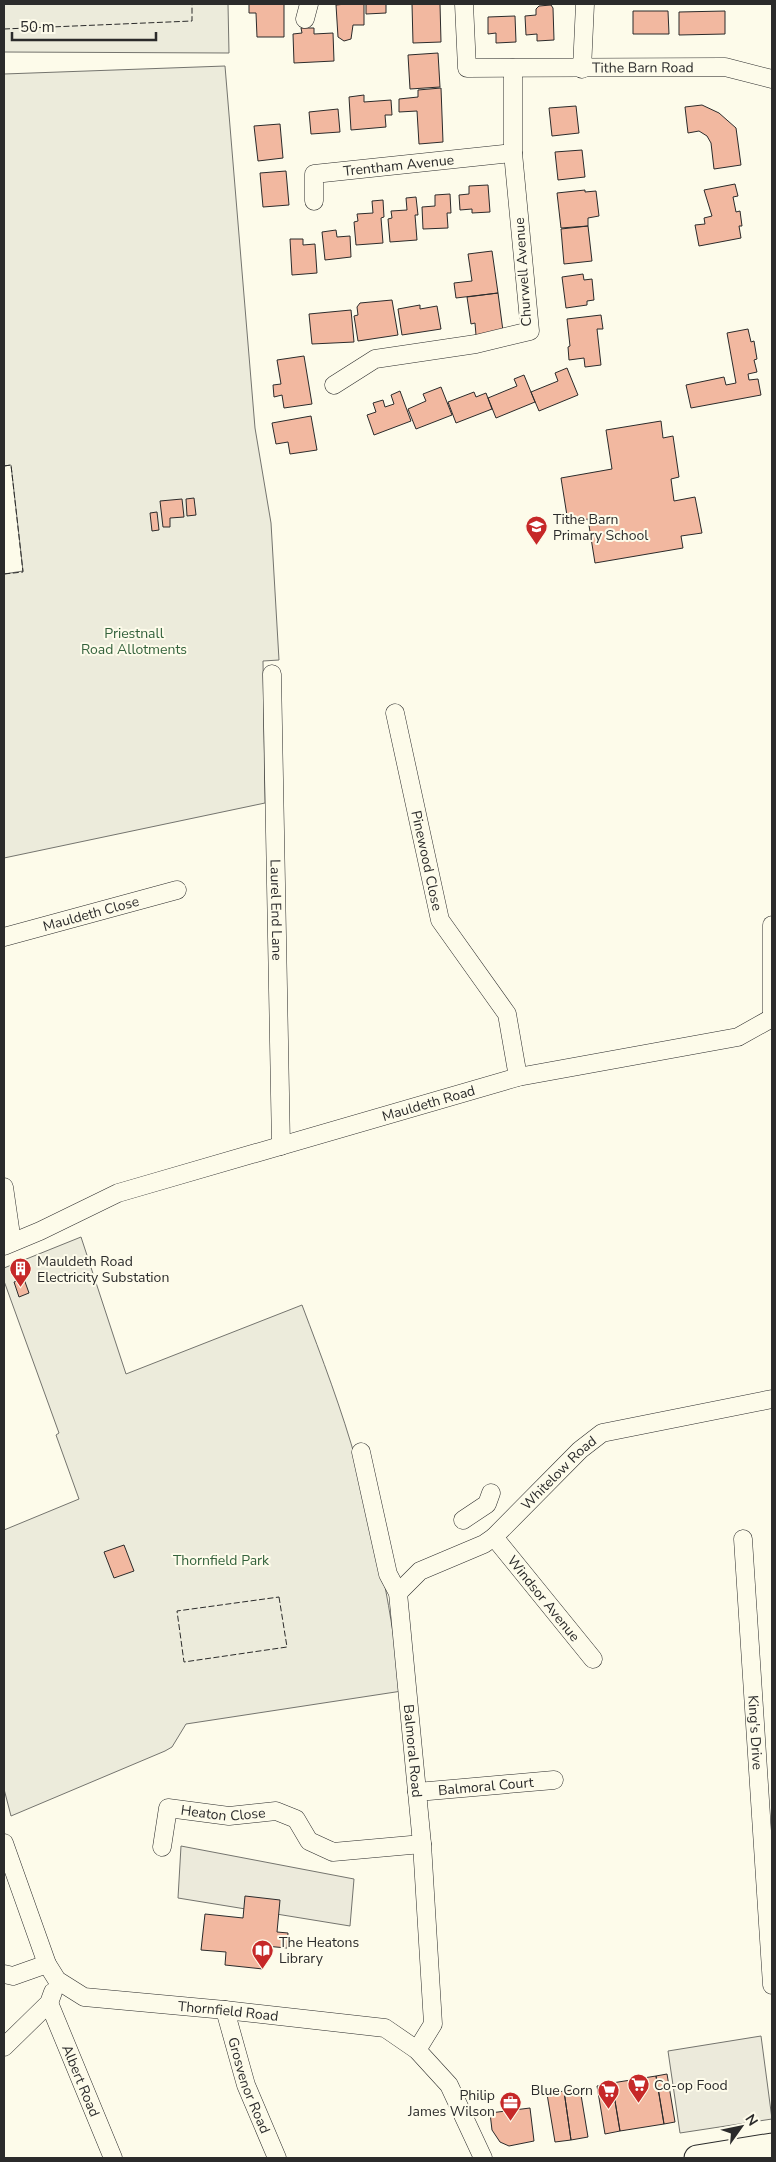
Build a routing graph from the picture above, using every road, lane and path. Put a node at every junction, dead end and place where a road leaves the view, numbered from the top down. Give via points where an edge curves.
1 (464, 4) edge
2 (585, 4) edge
3 (513, 68) junction
4 (582, 69) junction
5 (772, 79) edge
6 (513, 153) junction
7 (314, 201) dead end
8 (334, 386) dead end
9 (272, 674) dead end
10 (396, 713) dead end
11 (177, 890) dead end
12 (772, 925) edge
13 (4, 937) edge
14 (772, 1018) edge
15 (518, 1078) junction
16 (281, 1146) junction
17 (4, 1187) edge
18 (8, 1244) edge
19 (772, 1399) edge
20 (361, 1452) dead end
21 (463, 1520) dead end
22 (497, 1534) junction
23 (743, 1539) dead end
24 (398, 1593) junction
25 (593, 1659) dead end
26 (554, 1780) dead end
27 (417, 1792) junction
28 (4, 1842) edge
29 (422, 1844) junction
30 (162, 1847) dead end
31 (47, 1964) junction
32 (4, 1974) edge
33 (57, 1980) junction
34 (772, 1985) edge
35 (49, 2003) junction
36 (225, 2010) junction
37 (4, 2047) edge
38 (418, 2050) junction
39 (772, 2146) edge
40 (113, 2158) edge
41 (277, 2158) edge
42 (483, 2158) edge
43 (703, 2158) edge

1 - 3 street, Tithe Barn Road via 467,68
2 - 4 street
3 - 4 street, Tithe Barn Road
3 - 6 street, Churwell Avenue
4 - 5 street, Tithe Barn Road via 724,67
6 - 7 street, Trentham Avenue via 314,174
6 - 8 street, Churwell Avenue via 530,331 476,344 375,359
9 - 16 street, Laurel End Lane
10 - 15 street, Pinewood Close via 440,920 507,1014
11 - 13 street, Mauldeth Close
12 - 14 street, Mauldeth Road
14 - 15 street, Mauldeth Road via 738,1037
15 - 16 street, Mauldeth Road
16 - 18 street, Mauldeth Road via 118,1193
17 - 18 street
19 - 22 street, Whitelow Road via 602,1433 580,1450
20 - 24 street, Balmoral Road via 388,1574
21 - 22 street, Windsor Avenue via 487,1500
22 - 24 street, Whitelow Road via 484,1544 420,1571
22 - 25 street, Windsor Avenue
23 - 34 street, King's Drive
24 - 27 street, Balmoral Road
26 - 27 street, Balmoral Court
27 - 29 street, Balmoral Road
28 - 31 street, Thornfield Road
29 - 30 street, Heaton Close via 333,1852 309,1841 296,1819 276,1811 229,1816 168,1808
29 - 38 street, Balmoral Road via 433,2024
31 - 32 street via 14,1976
31 - 33 street, Thornfield Road
33 - 35 street
33 - 36 street, Thornfield Road via 84,1997
35 - 37 street
35 - 40 street, Albert Road
36 - 38 street, Thornfield Road via 385,2028
36 - 41 street, Grosvenor Road via 246,2085
38 - 42 street, Thornfield Road via 449,2085
39 - 43 main road

